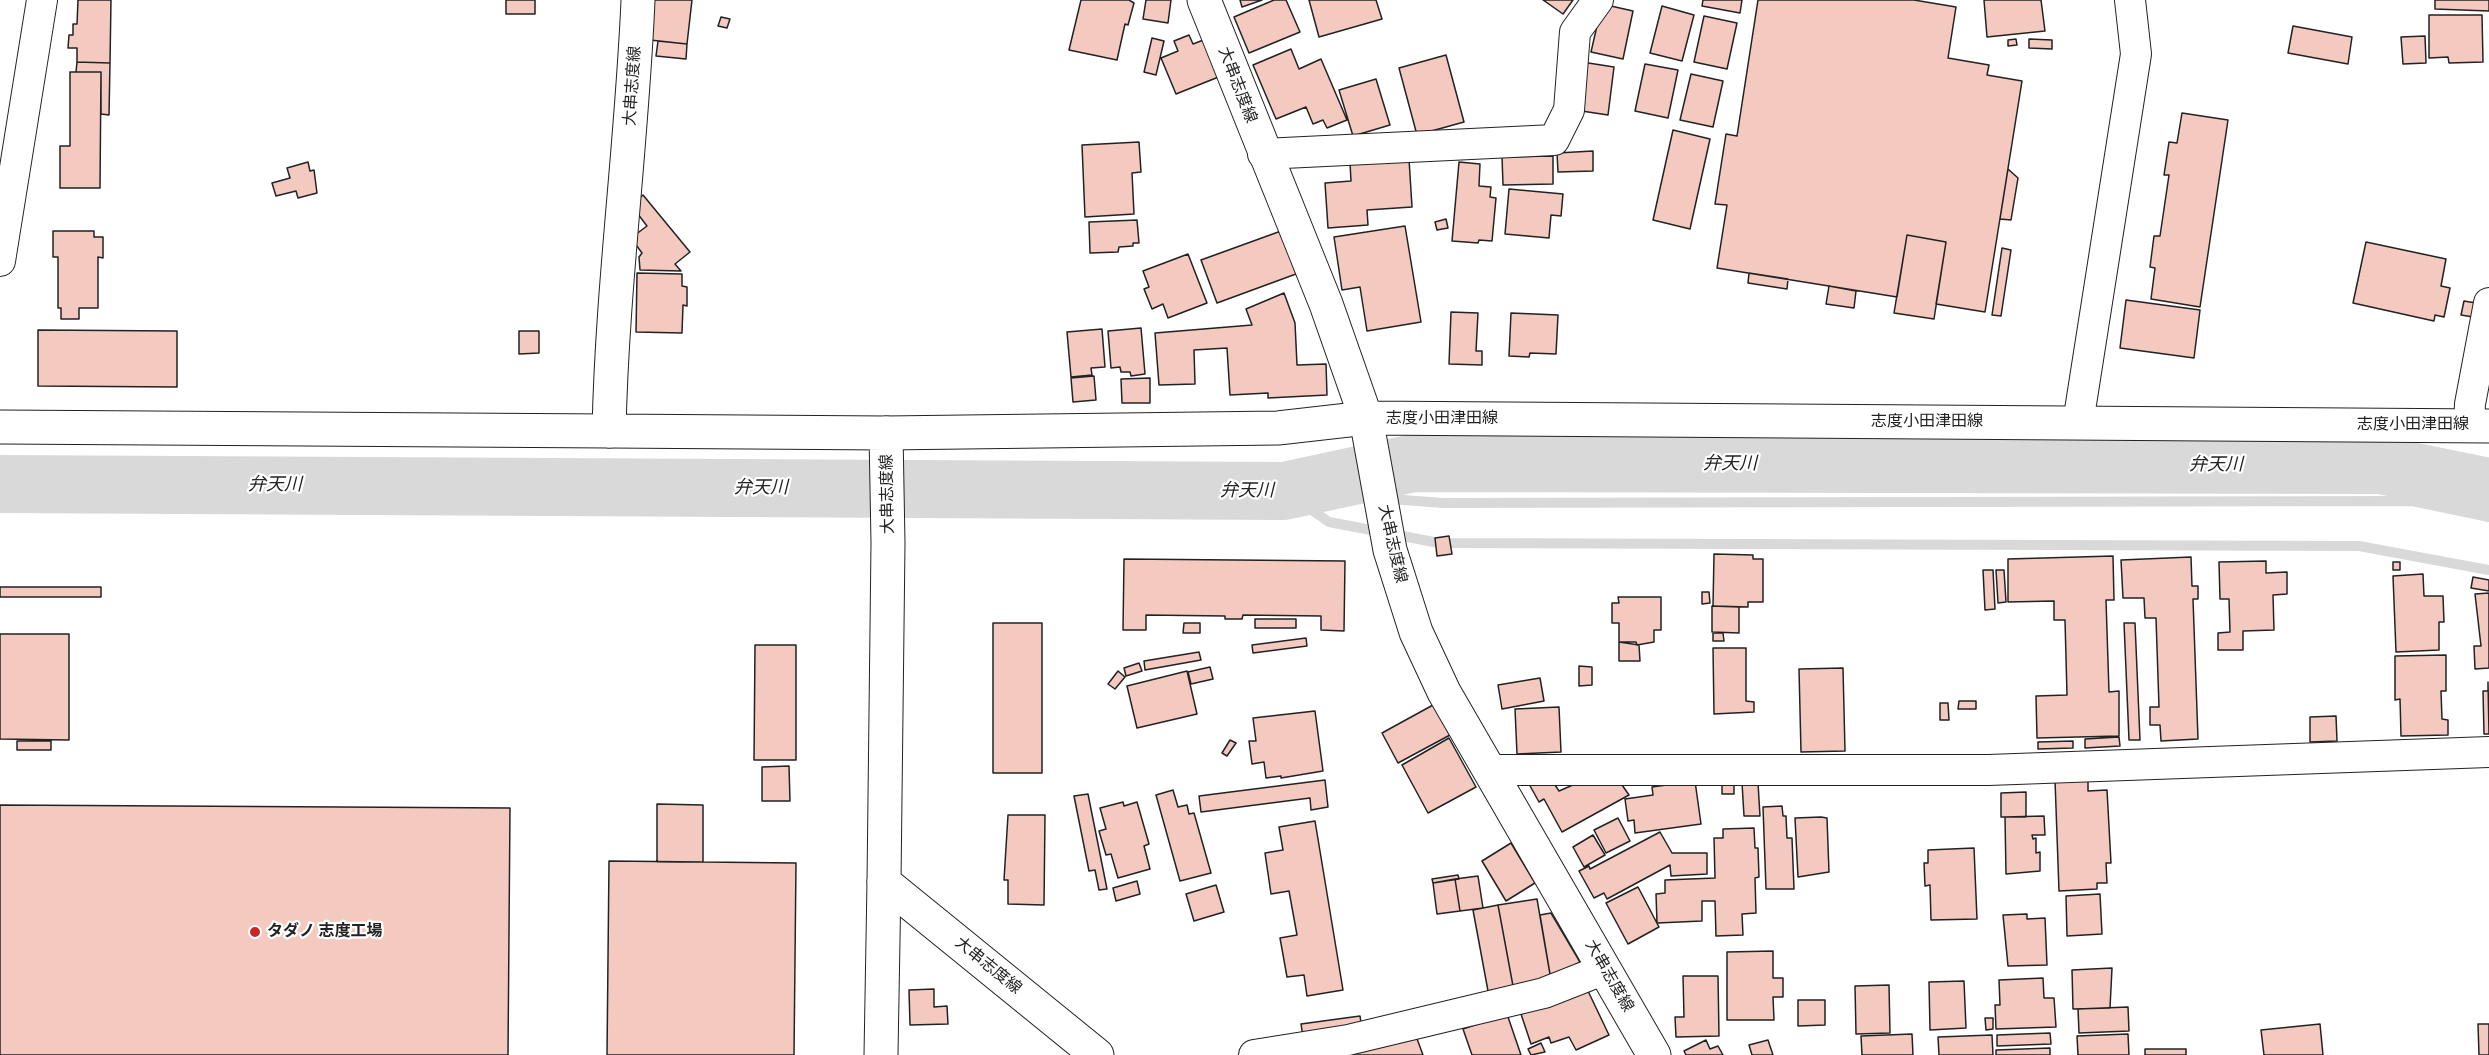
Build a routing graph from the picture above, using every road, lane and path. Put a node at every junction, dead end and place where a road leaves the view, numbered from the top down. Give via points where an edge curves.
1 (42, 0) edge
2 (638, 0) edge
3 (1204, 0) edge
4 (1598, 0) edge
5 (2130, 0) edge
6 (1263, 154) junction
7 (0, 261) edge
8 (2489, 303) edge
9 (1366, 418) junction
10 (2078, 423) junction
11 (2479, 425) edge
12 (0, 427) edge
13 (609, 431) junction
14 (886, 433) junction
15 (2489, 752) edge
16 (1492, 770) junction
17 (884, 882) junction
18 (1605, 969) junction
19 (881, 1055) edge
20 (1097, 1055) edge
21 (1254, 1055) edge
22 (1654, 1055) edge

1 - 7 street
2 - 13 main road, 大串志度線 via 636,68 610,351
3 - 6 main road, 大串志度線
4 - 6 street via 1575,32 1569,110 1554,140
5 - 10 street via 2136,54
6 - 9 main road, 大串志度線 via 1326,304
8 - 11 street via 2470,404
9 - 10 main road, 志度小田津田線
9 - 14 main road, 志度小田津田線 via 1278,428
9 - 16 main road, 大串志度線 via 1390,550 1416,632 1444,692
10 - 11 main road, 志度小田津田線
12 - 13 main road
13 - 14 main road, 大串志度線
14 - 17 main road, 大串志度線 via 889,473
15 - 16 street via 1988,770
16 - 18 main road, 大串志度線
17 - 19 main road
17 - 20 main road, 大串志度線
18 - 21 street via 1544,993 1348,1041
18 - 22 main road, 大串志度線

